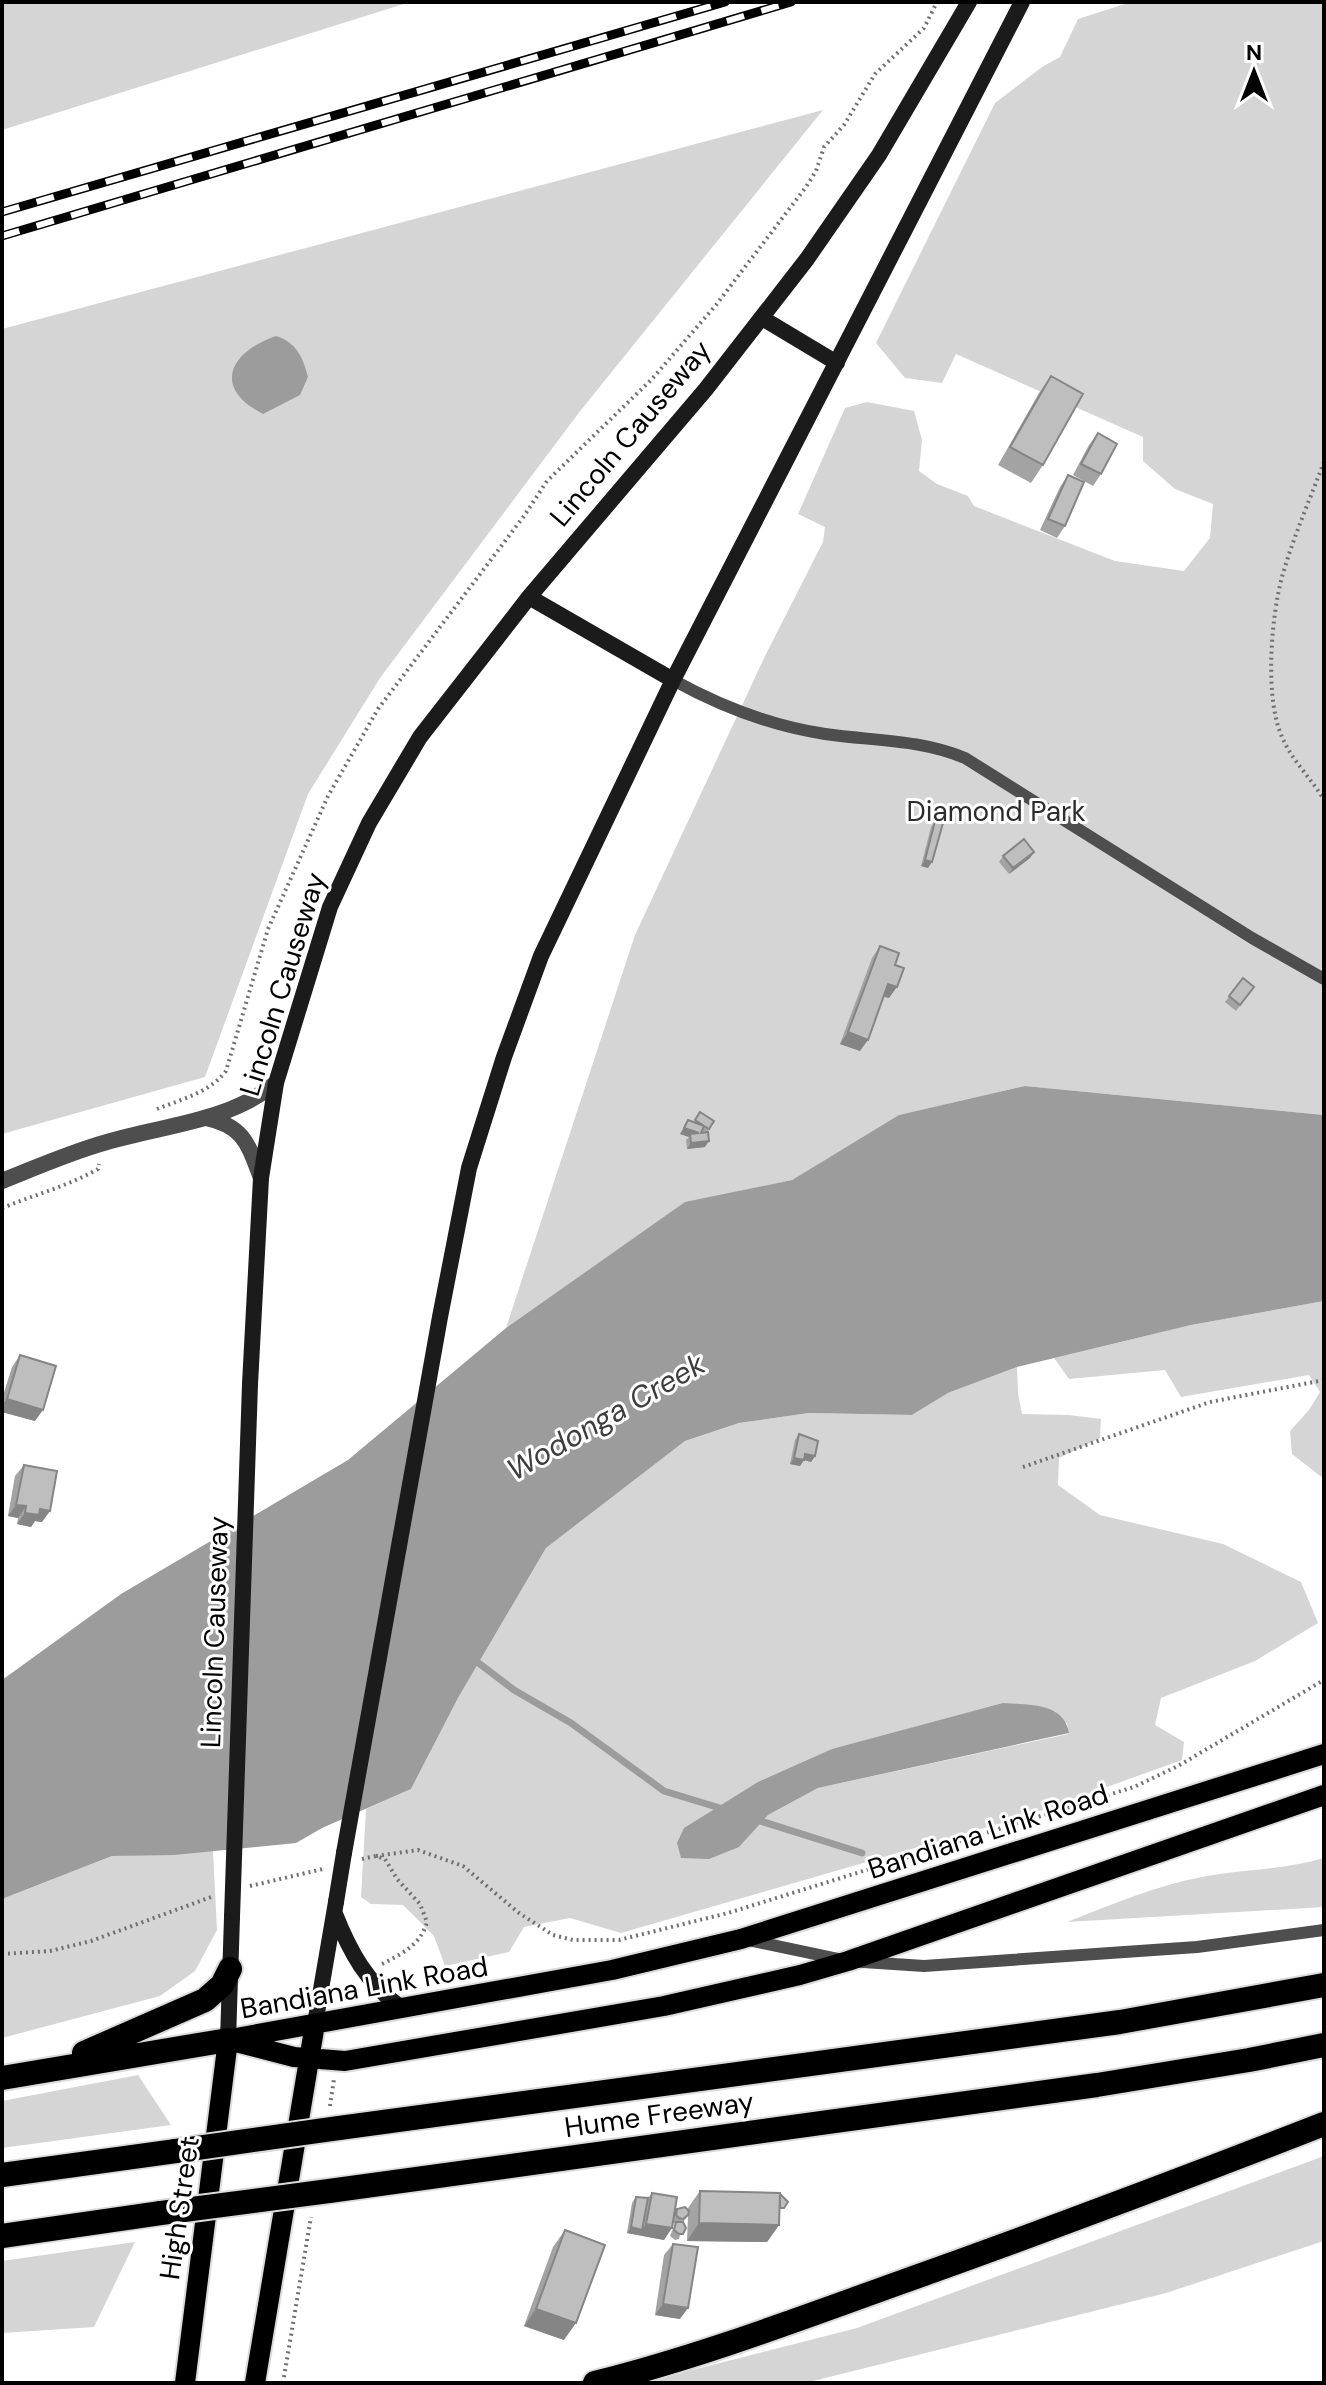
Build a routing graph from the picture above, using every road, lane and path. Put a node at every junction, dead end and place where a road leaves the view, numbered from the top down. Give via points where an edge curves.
1 (937, 2) edge
2 (969, 2) edge
3 (1022, 2) edge
4 (762, 318) junction
5 (837, 363) junction
6 (1324, 462) edge
7 (529, 597) junction
8 (673, 680) junction
9 (1324, 800) edge
10 (1324, 979) edge
11 (276, 1083) junction
12 (150, 1111) dead end
13 (204, 1118) junction
14 (106, 1142) junction
15 (261, 1178) junction
16 (2, 1181) edge
17 (2, 1208) edge
18 (1324, 1380) edge
19 (1023, 1467) dead end
20 (1324, 1680) edge
21 (1324, 1754) edge
22 (1324, 1795) edge
23 (376, 1856) junction
24 (362, 1859) dead end
25 (334, 1866) dead end
26 (245, 1887) dead end
27 (215, 1896) dead end
28 (335, 1908) junction
29 (1324, 1930) edge
30 (741, 1939) junction
31 (2, 1954) edge
32 (848, 1961) junction
33 (230, 1969) junction
34 (365, 1973) junction
35 (1324, 1985) edge
36 (400, 2007) junction
37 (315, 2024) junction
38 (228, 2040) junction
39 (1324, 2045) edge
40 (308, 2059) junction
41 (45, 2069) junction
42 (2, 2078) edge
43 (1324, 2124) edge
44 (2, 2175) edge
45 (2, 2236) edge
46 (185, 2383) edge
47 (255, 2383) edge
48 (595, 2383) edge

1 - 12 path via 924,28 875,74 824,147 806,187 716,305 652,379 547,481 378,709 328,796 268,929 226,1071 204,1091
2 - 4 main road, Lincoln Causeway via 879,155
3 - 5 main road
4 - 5 main road
4 - 7 main road, Lincoln Causeway
5 - 8 main road
6 - 9 path via 1282,576 1271,676 1283,741
7 - 8 main road
7 - 11 main road, Lincoln Causeway via 420,737 369,823 330,907
8 - 10 lane via 768,721 926,744 965,758
8 - 28 main road, bridge via 541,956 469,1168
11 - 13 street via 247,1104
11 - 15 main road, Lincoln Causeway
13 - 14 street
13 - 15 street via 236,1130
14 - 16 street
14 - 17 path via 98,1169 77,1182
15 - 33 main road, Lincoln Causeway, bridge
18 - 19 path via 1210,1402
20 - 23 path via 1134,1787 637,1938 594,1942 553,1935 463,1866 418,1850
21 - 30 main road, Bandiana Link Road
22 - 32 main road, Bandiana Link Road
23 - 24 path
23 - 34 path via 385,1859 420,1904 427,1922 413,1946
25 - 26 path
27 - 31 path via 91,1941
28 - 34 main road
28 - 37 main road
29 - 32 lane via 1197,1947 955,1965
30 - 32 lane
30 - 36 main road, Bandiana Link Road via 612,1970
32 - 40 main road, Bandiana Link Road via 664,2006 345,2061
33 - 38 main road, Lincoln Causeway
33 - 41 highway via 217,1991 193,2006
34 - 36 main road
35 - 44 highway, Hume Freeway, bridge via 1120,2022
36 - 37 main road, Bandiana Link Road
37 - 38 main road, Bandiana Link Road
37 - 40 main road
38 - 40 main road, Bandiana Link Road
38 - 41 highway
38 - 46 main road, High Street
39 - 45 highway, Hume Freeway, bridge via 1097,2085
40 - 47 main road
41 - 42 highway
43 - 48 highway via 789,2323

